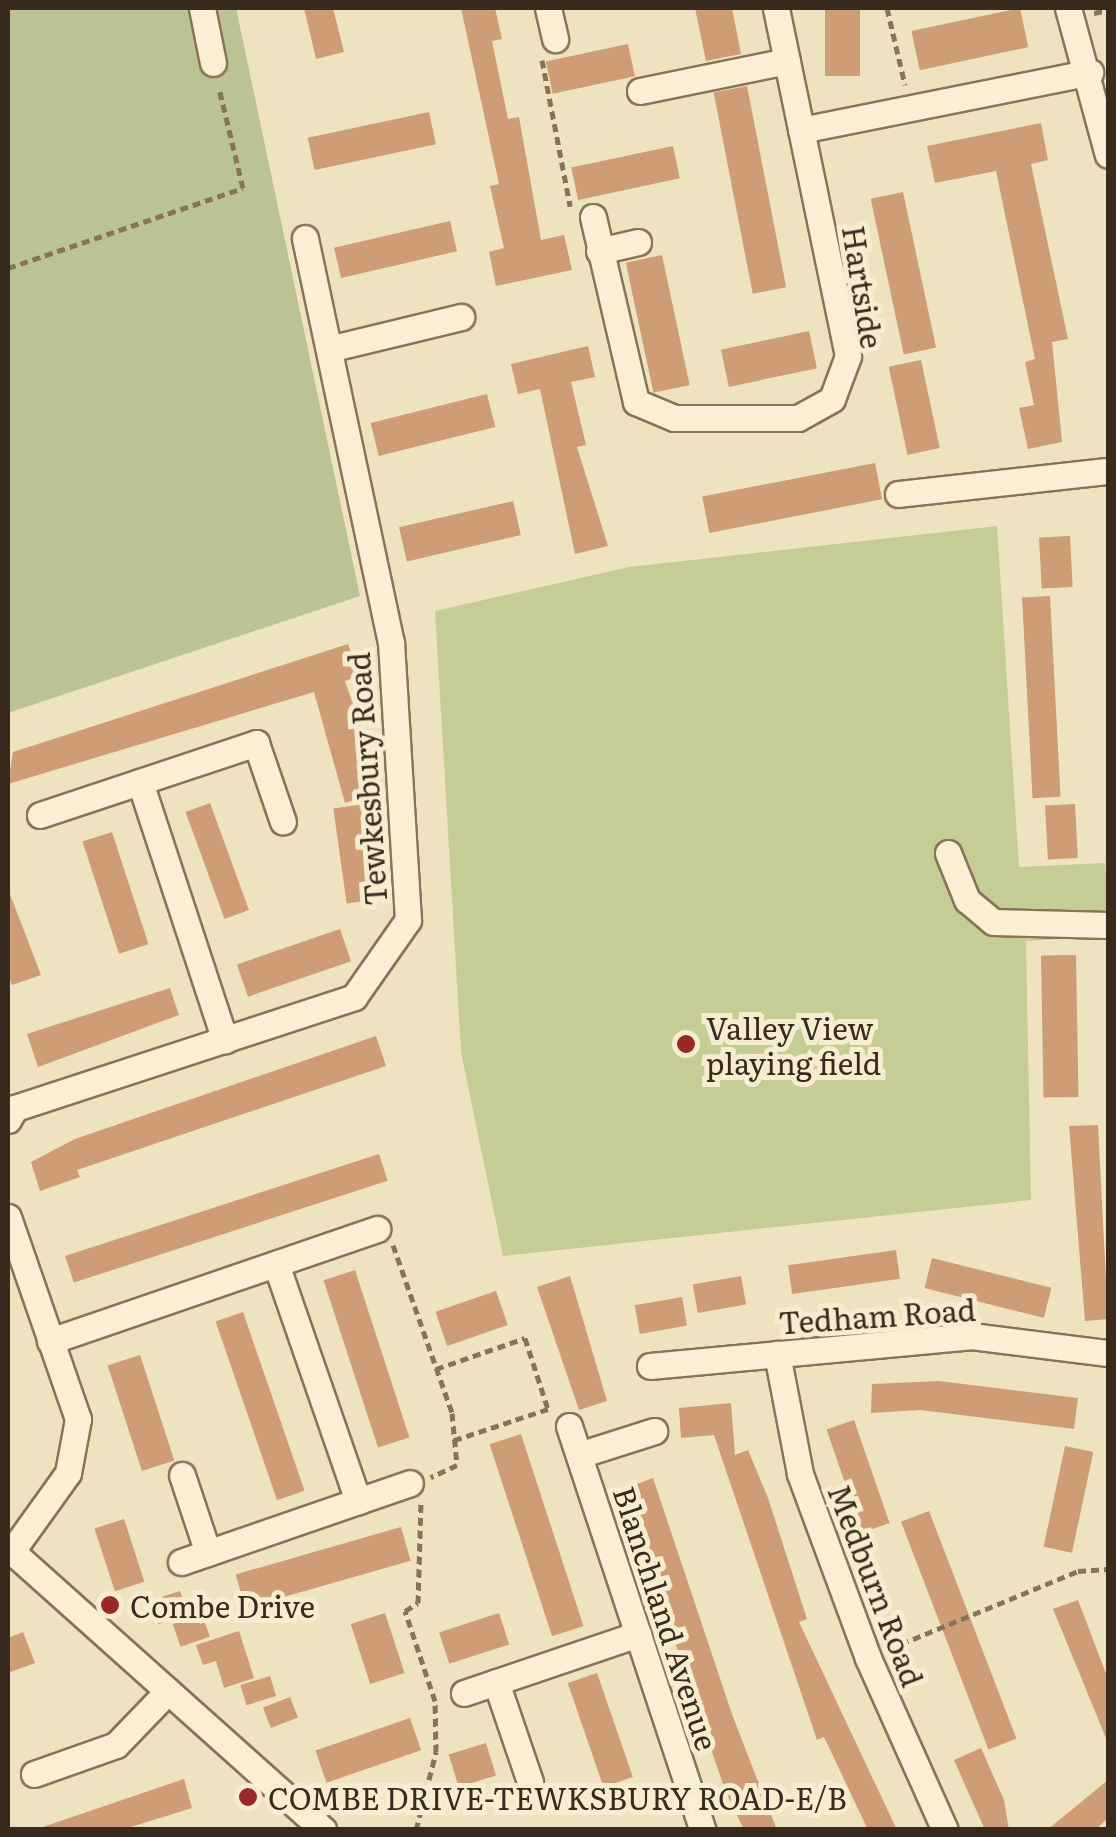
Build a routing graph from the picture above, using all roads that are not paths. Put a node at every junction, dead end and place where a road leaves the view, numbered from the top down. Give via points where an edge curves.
1 (202, 8) edge
2 (548, 8) edge
3 (776, 8) edge
4 (1068, 8) edge
5 (547, 42) road end
6 (787, 61) junction
7 (213, 64) road end
8 (1090, 72) junction
9 (640, 92) dead end
10 (802, 130) junction
11 (1108, 155) edge
12 (592, 218) road end
13 (305, 238) dead end
14 (638, 242) dead end
15 (599, 251) junction
16 (461, 318) dead end
17 (332, 348) junction
18 (1108, 471) edge
19 (898, 494) dead end
20 (140, 782) junction
21 (40, 815) dead end
22 (283, 822) dead end
23 (948, 853) dead end
24 (1108, 925) edge
25 (225, 1040) junction
26 (10, 1105) edge
27 (8, 1218) edge
28 (377, 1229) road end
29 (276, 1264) junction
30 (50, 1341) junction
31 (1108, 1353) edge
32 (776, 1354) junction
33 (650, 1366) dead end
34 (569, 1426) dead end
35 (654, 1431) dead end
36 (579, 1455) junction
37 (182, 1475) dead end
38 (410, 1483) dead end
39 (358, 1501) junction
40 (10, 1550) edge
41 (208, 1552) junction
42 (181, 1562) dead end
43 (638, 1634) junction
44 (496, 1682) junction
45 (168, 1691) junction
46 (464, 1693) dead end
47 (34, 1774) dead end
48 (530, 1782) dead end
49 (323, 1830) edge
50 (703, 1830) edge
51 (945, 1830) edge

1 - 7 street
2 - 5 street
3 - 6 street, Hartside
4 - 8 street
6 - 9 street
6 - 10 street, Hartside
8 - 10 street
8 - 11 street
10 - 15 street, Hartside via 848,356 832,399 798,418 674,418 636,402
12 - 15 street, Hartside
13 - 17 street, Tewkesbury Road
14 - 15 street
16 - 17 street
17 - 25 street, Tewkesbury Road via 391,643 408,920 354,996
18 - 19 street
20 - 21 street
20 - 22 street via 256,743
20 - 25 street
23 - 24 street via 967,900 993,922
25 - 26 street, Tewkesbury Road
27 - 30 street
28 - 29 street
29 - 30 street
29 - 39 street
30 - 40 street via 78,1419 75,1451 50,1504
31 - 32 street, Tedham Road via 972,1336
32 - 33 street, Tedham Road
32 - 51 street, Medburn Road via 800,1474 868,1658
34 - 36 street, Blanchland Avenue
35 - 36 street
36 - 43 street, Blanchland Avenue
37 - 41 street
38 - 39 street
39 - 41 street
40 - 45 street
41 - 42 street
43 - 44 street
43 - 50 street, Blanchland Avenue
44 - 46 street
44 - 48 street
45 - 47 street via 116,1746
45 - 49 street

